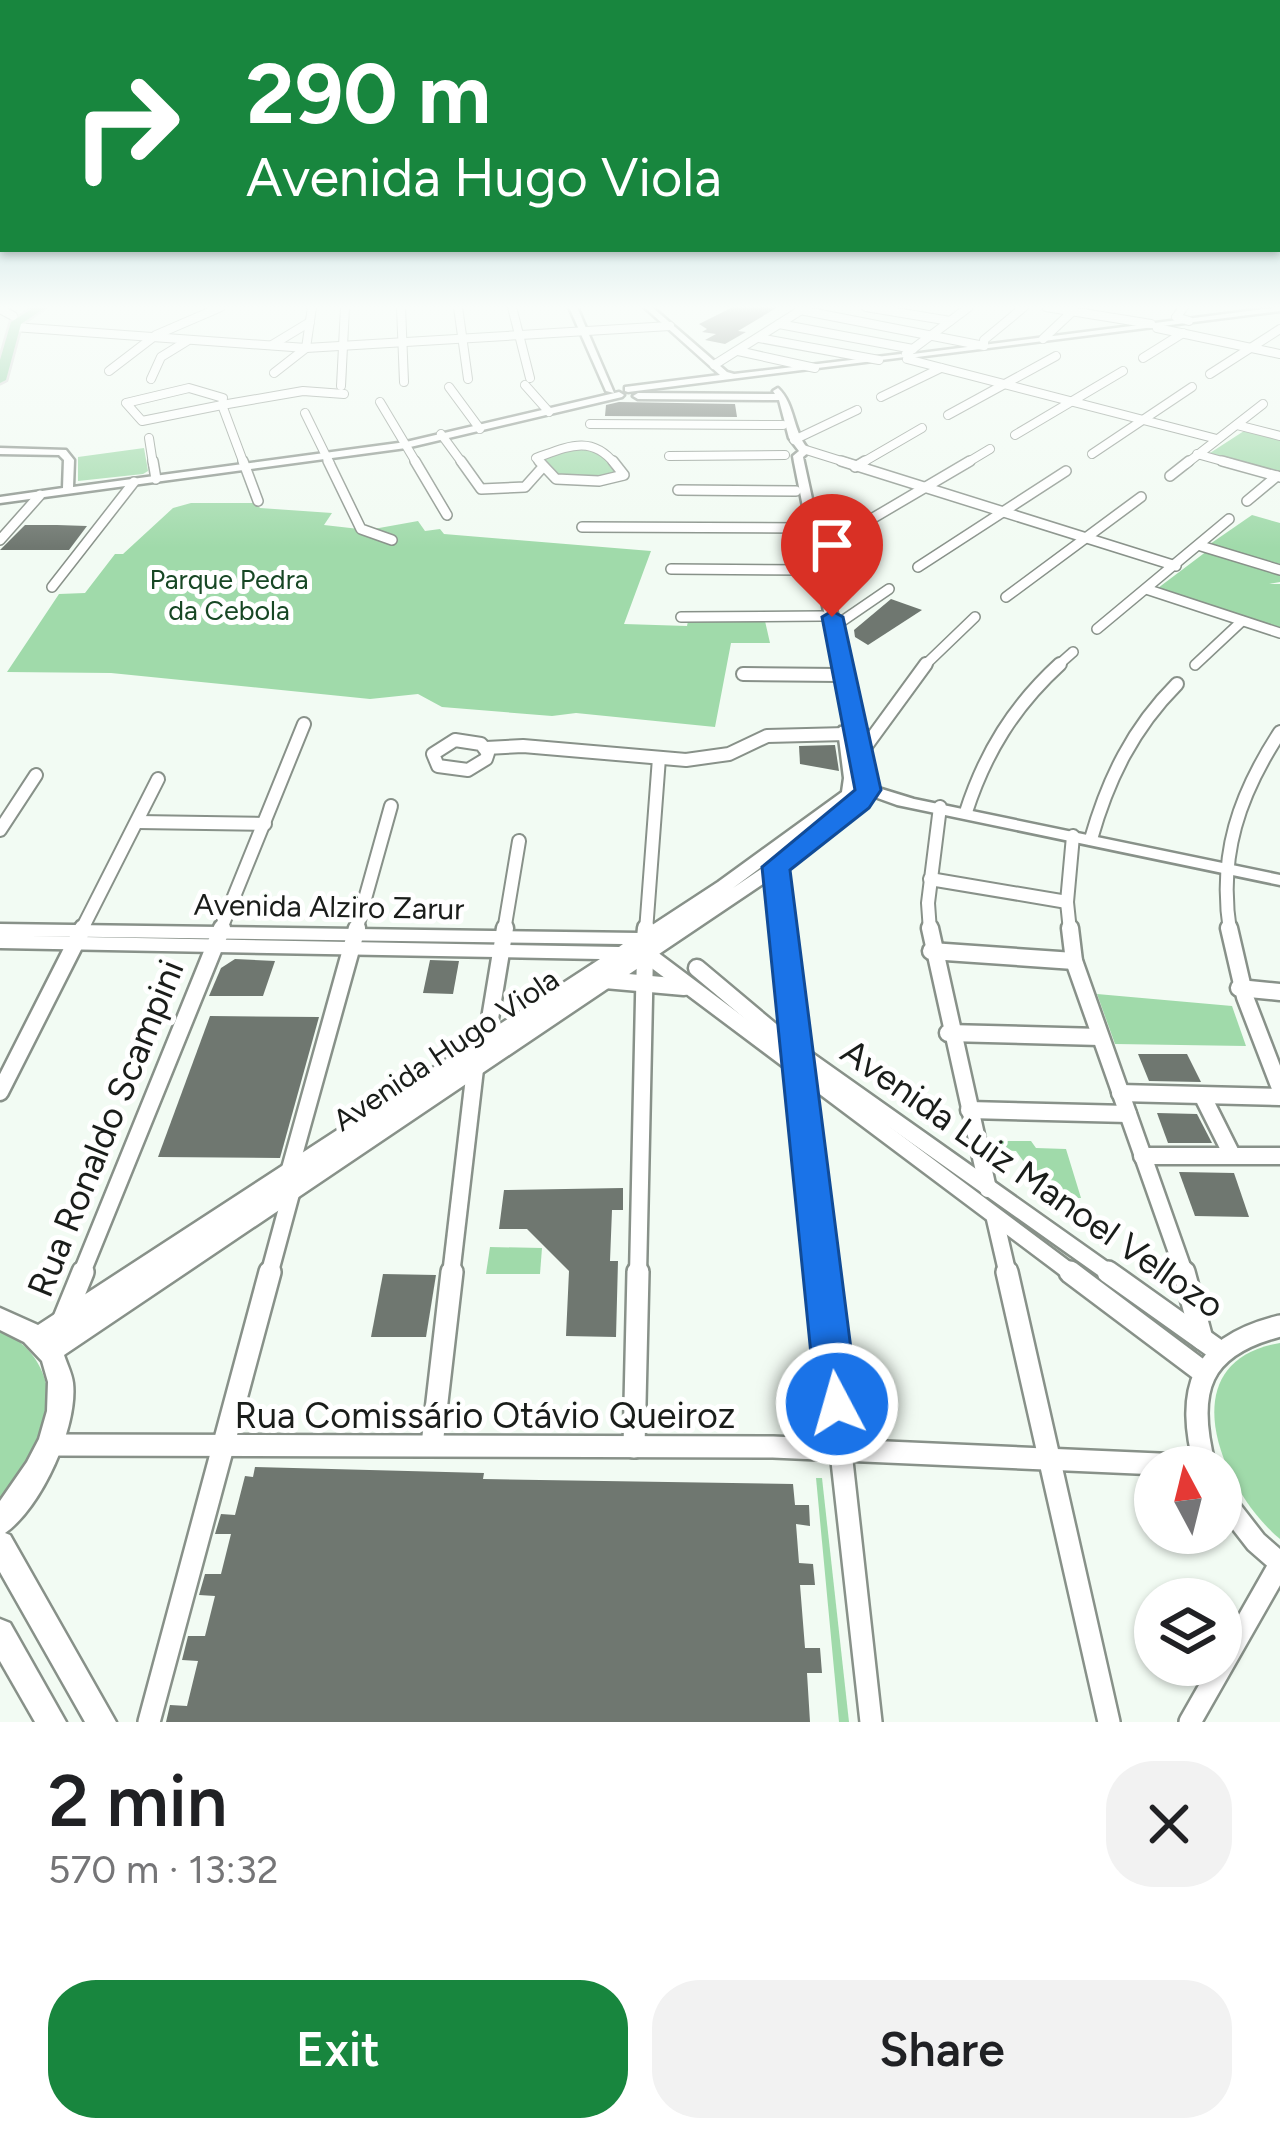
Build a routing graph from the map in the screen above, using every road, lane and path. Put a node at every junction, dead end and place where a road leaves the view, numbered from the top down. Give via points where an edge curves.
1 (195, 387) edge
2 (199, 387) edge
3 (343, 387) edge
4 (532, 387) edge
5 (615, 387) edge
6 (672, 387) edge
7 (781, 387) edge
8 (902, 387) edge
9 (998, 387) edge
10 (1017, 387) edge
11 (1095, 387) edge
12 (1192, 387) dead end
13 (448, 388) dead end
14 (778, 389) junction
15 (617, 391) junction
16 (650, 392) junction
17 (880, 398) dead end
18 (1071, 401) junction
19 (380, 402) dead end
20 (224, 404) junction
21 (1264, 404) dead end
22 (548, 410) junction
23 (857, 410) dead end
24 (304, 413) dead end
25 (948, 415) dead end
26 (1140, 419) junction
27 (590, 424) dead end
28 (782, 425) junction
29 (1237, 425) junction
30 (479, 427) junction
31 (922, 428) dead end
32 (1015, 434) dead end
33 (443, 436) junction
34 (1280, 436) edge
35 (149, 438) dead end
36 (1217, 439) junction
37 (404, 442) junction
38 (991, 449) dead end
39 (792, 451) junction
40 (324, 453) junction
41 (0, 454) edge
42 (1092, 454) dead end
43 (1197, 454) junction
44 (669, 456) dead end
45 (243, 464) junction
46 (855, 467) junction
47 (542, 468) junction
48 (1066, 470) dead end
49 (156, 476) junction
50 (1170, 476) dead end
51 (1278, 476) edge
52 (134, 482) junction
53 (68, 487) junction
54 (926, 489) junction
55 (677, 490) dead end
56 (801, 493) junction
57 (40, 495) junction
58 (1141, 497) dead end
59 (0, 500) edge
60 (257, 501) dead end
61 (1246, 501) dead end
62 (1001, 512) junction
63 (447, 515) dead end
64 (1229, 519) dead end
65 (582, 527) dead end
66 (803, 528) junction
67 (370, 534) junction
68 (1086, 539) junction
69 (0, 540) edge
70 (392, 540) dead end
71 (360, 545) dead end
72 (1201, 546) junction
73 (817, 550) junction
74 (1176, 566) junction
75 (918, 567) dead end
76 (671, 569) dead end
77 (1280, 570) edge
78 (818, 576) junction
79 (52, 587) dead end
80 (889, 589) dead end
81 (1146, 589) junction
82 (1006, 597) dead end
83 (681, 617) dead end
84 (975, 617) dead end
85 (830, 620) junction
86 (1242, 621) junction
87 (1097, 629) dead end
88 (1280, 633) edge
89 (1072, 652) dead end
90 (1195, 665) dead end
91 (743, 674) dead end
92 (843, 675) junction
93 (1177, 684) dead end
94 (888, 712) junction
95 (304, 724) dead end
96 (850, 731) junction
97 (1280, 732) edge
98 (486, 748) dead end
99 (861, 753) junction
100 (659, 758) junction
101 (36, 776) dead end
102 (158, 779) dead end
103 (859, 796) junction
104 (391, 806) dead end
105 (940, 807) junction
106 (966, 812) junction
107 (138, 822) junction
108 (265, 824) junction
109 (0, 830) edge
110 (1082, 838) junction
111 (519, 841) dead end
112 (776, 867) junction
113 (1223, 868) junction
114 (930, 879) junction
115 (1280, 880) edge
116 (1067, 902) junction
117 (650, 905) junction
118 (672, 919) junction
119 (0, 930) edge
120 (76, 937) junction
121 (216, 938) junction
122 (352, 940) junction
123 (0, 942) edge
124 (499, 945) junction
125 (648, 946) junction
126 (931, 951) junction
127 (618, 952) junction
128 (1074, 961) junction
129 (697, 968) dead end
130 (642, 980) junction
131 (600, 981) junction
132 (1239, 988) junction
133 (690, 989) junction
134 (1280, 992) edge
135 (740, 1015) junction
136 (948, 1033) junction
137 (1100, 1036) junction
138 (486, 1043) junction
139 (798, 1061) junction
140 (475, 1069) junction
141 (1278, 1082) edge
142 (0, 1092) edge
143 (1120, 1093) junction
144 (1203, 1096) junction
145 (969, 1110) junction
146 (1129, 1114) junction
147 (1232, 1155) junction
148 (1142, 1156) junction
149 (1280, 1156) edge
150 (291, 1179) junction
151 (988, 1189) junction
152 (995, 1219) junction
153 (1189, 1288) junction
154 (1147, 1302) junction
155 (0, 1318) edge
156 (63, 1320) junction
157 (1280, 1326) edge
158 (1211, 1345) junction
159 (47, 1346) junction
160 (1203, 1372) junction
161 (432, 1444) junction
162 (53, 1445) junction
163 (224, 1446) junction
164 (1200, 1446) edge
165 (634, 1447) junction
166 (843, 1451) junction
167 (1048, 1454) junction
168 (1134, 1461) edge
169 (0, 1522) edge
170 (1242, 1523) edge
171 (0, 1545) edge
172 (1280, 1564) edge
173 (0, 1633) edge
174 (51, 1722) edge
175 (101, 1722) edge
176 (149, 1722) edge
177 (872, 1722) edge
178 (1108, 1722) edge
179 (1190, 1722) edge

1 - 20 street via 126,404 146,421
2 - 20 street via 218,392
3 - 20 street
4 - 22 street
5 - 15 street
6 - 16 street
7 - 14 street
8 - 17 street
9 - 25 street
10 - 18 street
11 - 18 street
12 - 26 street
13 - 30 street
14 - 16 street
14 - 28 street
14 - 39 street
15 - 16 street
15 - 22 street
18 - 26 street
18 - 32 street
19 - 37 street
20 - 45 street
21 - 29 street
22 - 30 street
23 - 39 street
24 - 40 street
26 - 36 street
26 - 42 street
27 - 28 street
28 - 39 street
29 - 34 street
29 - 36 street
30 - 33 street
31 - 46 street
33 - 37 street
33 - 47 street via 481,490 525,487
35 - 49 street
36 - 43 street
37 - 40 street
37 - 63 street
38 - 54 street
39 - 44 street
39 - 46 street
39 - 56 street
40 - 45 street
40 - 67 street
41 - 53 street via 67,455
43 - 50 street
43 - 51 street
45 - 49 street
45 - 60 street
46 - 54 street
47 - 47 street via 540,452 583,443 607,452 624,475 564,481
48 - 62 street
49 - 52 street
49 - 53 street
51 - 61 street
52 - 57 street
52 - 79 street
53 - 59 street
54 - 62 street
54 - 73 street
55 - 56 street
56 - 66 street
56 - 73 street
57 - 59 street
57 - 69 street
58 - 68 street
62 - 68 street
62 - 75 street
64 - 72 street
65 - 66 street
66 - 78 street
67 - 70 street
67 - 71 street
68 - 74 street
68 - 82 street
72 - 74 street
72 - 77 street
73 - 78 street
74 - 81 street
76 - 78 street
78 - 85 street
80 - 85 street via 854,615
81 - 86 street
81 - 87 street
83 - 85 street
84 - 94 street
85 - 92 street
86 - 88 street
86 - 90 street
89 - 106 street via 988,747
91 - 92 street
92 - 96 street
93 - 110 street via 1126,743
94 - 96 street
94 - 99 street
95 - 108 street, Rua Ronaldo Scampini
96 - 99 street
96 - 100 street via 783,734 710,758
96 - 103 street
97 - 113 street via 1238,800
98 - 100 street
99 - 103 street
100 - 117 street
101 - 109 street
102 - 107 street
103 - 105 street
103 - 112 street, Avenida Hugo Viola
103 - 118 street, Avenida Hugo Viola
104 - 122 street
105 - 106 street
105 - 114 street
106 - 110 street
107 - 108 street
107 - 120 street
108 - 121 street, Rua Ronaldo Scampini
110 - 113 street
110 - 116 street
111 - 124 street
112 - 125 street, Avenida Hugo Viola
112 - 139 street
113 - 115 street
113 - 132 street
114 - 116 street
114 - 126 street
116 - 128 street
117 - 118 street
117 - 125 street
118 - 125 street, Avenida Hugo Viola
119 - 120 street, Avenida Alziro Zarur
120 - 121 street, Avenida Alziro Zarur
120 - 123 street, Avenida Alziro Zarur
120 - 142 street
121 - 122 street, Avenida Alziro Zarur
121 - 156 street, Rua Ronaldo Scampini
122 - 124 street, Avenida Alziro Zarur
122 - 150 street
124 - 125 street, Avenida Alziro Zarur
124 - 127 street, Avenida Alziro Zarur
124 - 138 street
125 - 127 street, Avenida Hugo Viola
125 - 130 street
125 - 131 street, Avenida Hugo Viola
125 - 133 street, Avenida Luiz Manoel Vellozo
126 - 128 street
126 - 136 street
127 - 138 street, Avenida Hugo Viola
128 - 137 street
129 - 135 street, Avenida Luiz Manoel Vellozo
130 - 131 street, Avenida Luiz Manoel Vellozo
130 - 133 street, Avenida Luiz Manoel Vellozo
130 - 165 street
131 - 140 street, Avenida Hugo Viola
132 - 134 street
132 - 141 street
133 - 135 street, Avenida Luiz Manoel Vellozo
135 - 139 street, Avenida Luiz Manoel Vellozo
136 - 137 street
136 - 145 street
137 - 143 street
138 - 150 street, Avenida Hugo Viola
139 - 151 street, Avenida Luiz Manoel Vellozo
139 - 152 street, Avenida Luiz Manoel Vellozo
139 - 166 street
140 - 150 street, Avenida Hugo Viola
140 - 161 street
141 - 144 street
143 - 144 street
143 - 146 street
144 - 147 street
145 - 146 street
145 - 151 street
146 - 148 street
147 - 148 street
147 - 149 street
148 - 153 street
150 - 156 street, Avenida Hugo Viola
150 - 159 street, Avenida Hugo Viola
150 - 163 street
151 - 154 street, Avenida Luiz Manoel Vellozo
152 - 160 street, Avenida Luiz Manoel Vellozo
152 - 167 street
153 - 154 street via 1172,1304
153 - 158 street
154 - 158 street, Avenida Luiz Manoel Vellozo
155 - 159 street
156 - 159 street, Avenida Hugo Viola
157 - 158 street
158 - 160 street
159 - 162 street via 60,1378
160 - 164 street
161 - 163 street, Rua Comissário Otávio Queiroz
161 - 165 street, Rua Comissário Otávio Queiroz
162 - 163 street, Rua Comissário Otávio Queiroz
162 - 169 street
163 - 176 street
165 - 166 street, Rua Comissário Otávio Queiroz
166 - 167 street, Rua Comissário Otávio Queiroz
166 - 177 street
167 - 168 street, Rua Comissário Otávio Queiroz
167 - 178 street
170 - 172 street
171 - 175 street
172 - 179 street
173 - 174 street

